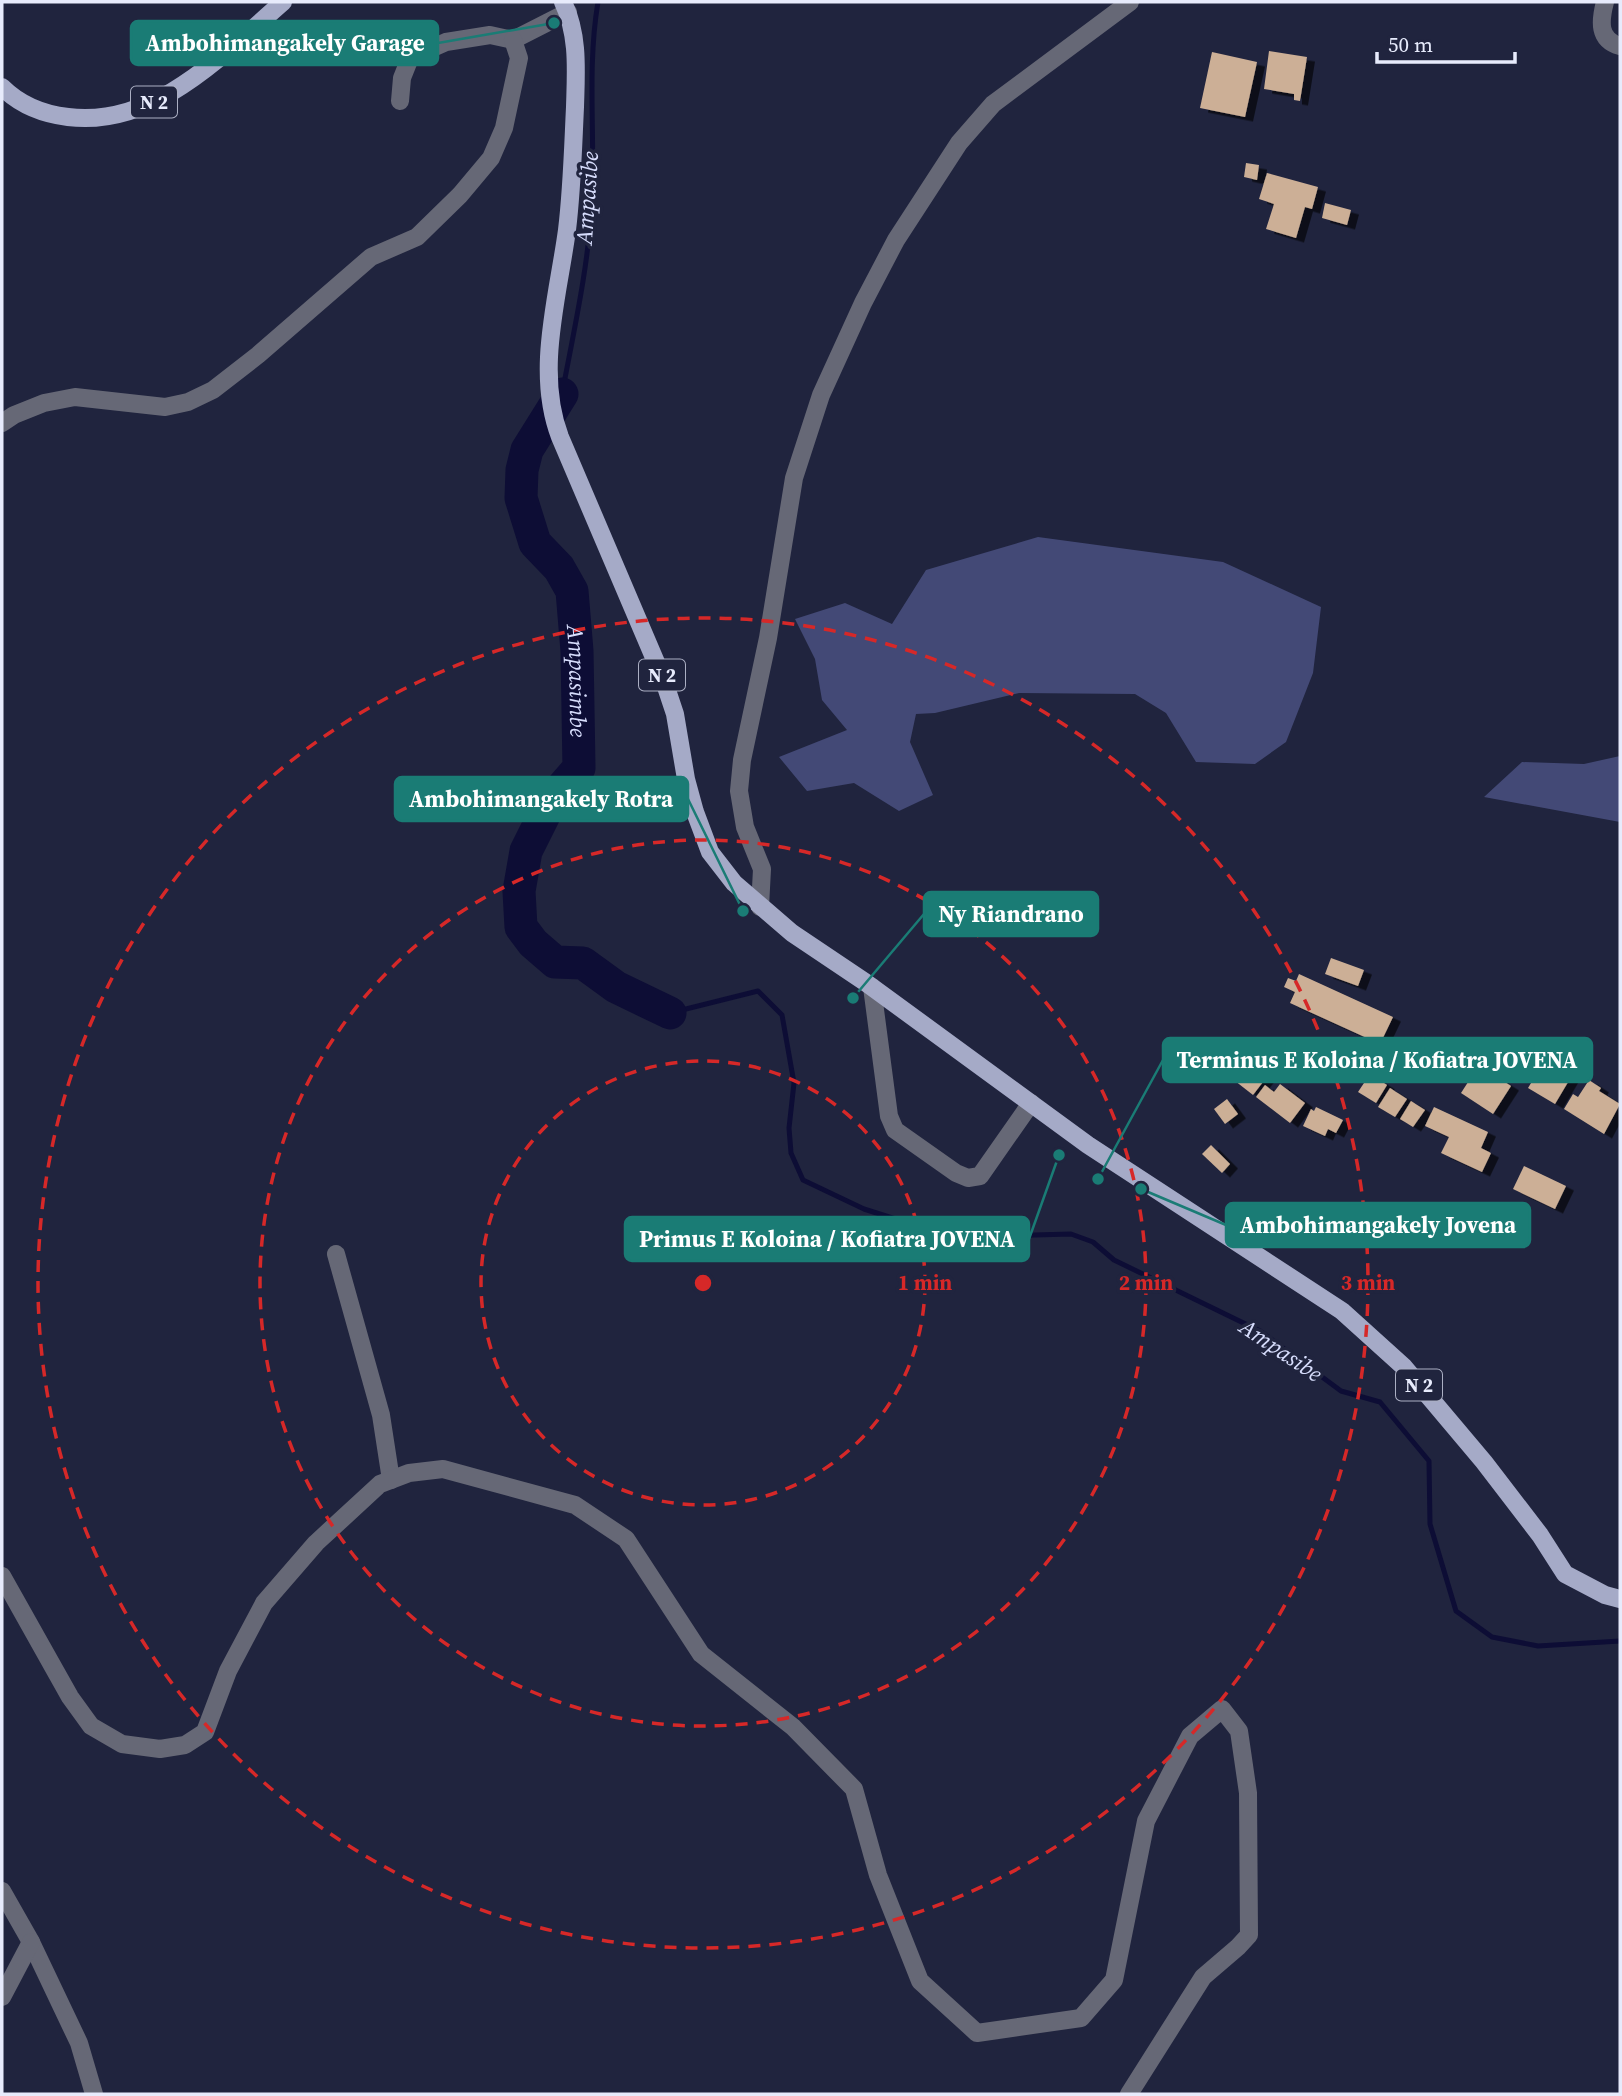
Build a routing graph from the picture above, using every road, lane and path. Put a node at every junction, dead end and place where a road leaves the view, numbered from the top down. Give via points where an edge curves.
1 (283, 2) edge
2 (1130, 2) edge
3 (1605, 2) edge
4 (565, 7) edge
5 (513, 40) junction
6 (1620, 46) edge
7 (2, 87) edge
8 (400, 101) dead end
9 (6, 417) edge
10 (760, 907) junction
11 (872, 987) junction
12 (1031, 1103) junction
13 (336, 1254) dead end
14 (391, 1480) junction
15 (2, 1576) edge
16 (1620, 1599) edge
17 (2, 1891) edge
18 (31, 1942) junction
19 (2, 1997) edge
20 (94, 2094) edge
21 (1129, 2094) edge

1 - 7 main road, N 2 via 169,94 136,110 80,119 48,115
2 - 10 street via 993,104 959,143 896,240 821,395 794,478 742,760 739,790 745,827 762,869
3 - 6 street via 1604,36
4 - 5 street
4 - 10 main road, N 2 via 573,28 576,64 572,180 550,351 549,400 560,437 664,681 689,790 710,852
5 - 8 street via 490,35 446,43 410,58
5 - 9 street via 519,58 504,128 491,158 460,195 417,237 371,257 213,390 165,407 75,397
10 - 11 main road, N 2
11 - 12 main road, N 2
11 - 12 street via 889,1116 895,1130 956,1173 975,1178
12 - 16 main road, N 2 via 1181,1208 1342,1311 1404,1367 1516,1504 1565,1574
13 - 14 street via 381,1415
14 - 15 street via 380,1484 316,1543 264,1603 228,1671 205,1732 185,1745 160,1749 122,1744 90,1726
14 - 21 street via 409,1472 443,1469 575,1505 626,1539 701,1654 793,1727 854,1789 877,1875 920,1980 978,2033 1081,2018 1114,1980 1146,1821 1190,1736 1222,1709 1238,1731 1248,1793 1248,1935 1203,1977
17 - 18 street
18 - 19 street
18 - 20 street via 79,2043

